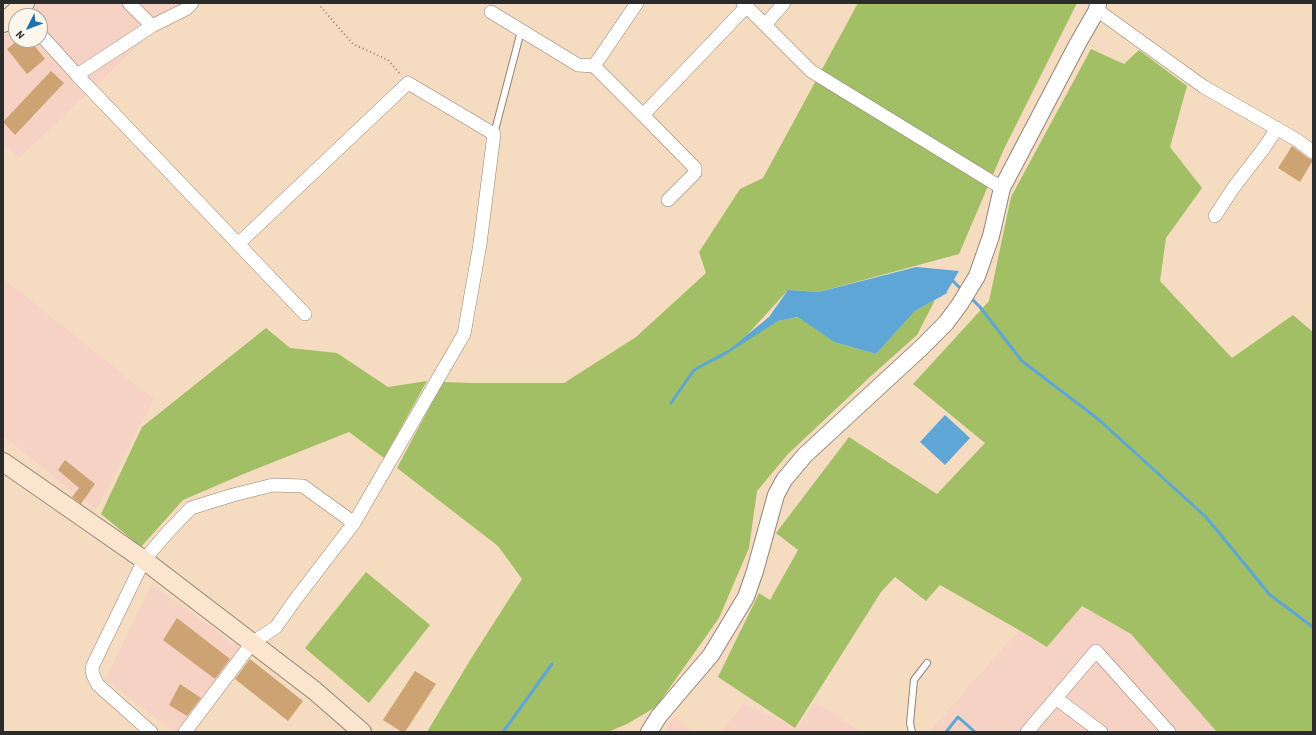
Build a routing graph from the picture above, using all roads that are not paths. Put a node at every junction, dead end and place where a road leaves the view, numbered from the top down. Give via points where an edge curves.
1 (129, 3) edge
2 (192, 3) edge
3 (637, 3) edge
4 (784, 3) edge
5 (745, 5) edge
6 (1098, 7) edge
7 (491, 12) dead end
8 (765, 25) junction
9 (152, 26) junction
10 (521, 31) junction
11 (48, 43) edge
12 (594, 66) junction
13 (77, 75) junction
14 (643, 115) junction
15 (1277, 128) junction
16 (494, 134) junction
17 (1313, 152) edge
18 (1002, 188) junction
19 (668, 200) dead end
20 (1215, 216) dead end
21 (238, 244) junction
22 (305, 314) dead end
23 (3, 462) edge
24 (354, 523) junction
25 (144, 560) junction
26 (252, 643) junction
27 (927, 663) dead end
28 (1057, 699) junction
29 (151, 732) edge
30 (185, 732) edge
31 (362, 732) edge
32 (649, 732) edge
33 (912, 732) edge
34 (1027, 732) edge
35 (1101, 732) edge
36 (1169, 732) edge

1 - 9 street
2 - 9 street via 186,9
3 - 12 street
4 - 8 street
5 - 8 street
5 - 14 street
6 - 15 street via 1204,87
6 - 18 street
7 - 10 street
8 - 18 street via 811,71
9 - 13 street
10 - 12 street via 578,65
10 - 16 lane
11 - 13 street
12 - 14 street
13 - 21 street
14 - 19 street via 695,168 695,173
15 - 17 street
15 - 20 street
16 - 21 street via 408,83
16 - 24 street via 480,244 464,334
18 - 32 street via 991,236 977,276 960,304 921,348 805,455 784,480 776,495 746,597 711,655 659,716
21 - 22 street
23 - 25 main road
24 - 25 street via 303,486 273,484 191,508
24 - 26 street via 276,627
25 - 26 main road
25 - 29 street via 92,670 98,685
26 - 30 street
26 - 31 main road via 315,691
27 - 33 lane via 914,680 910,722
28 - 34 street
28 - 35 street
28 - 36 street via 1096,652

